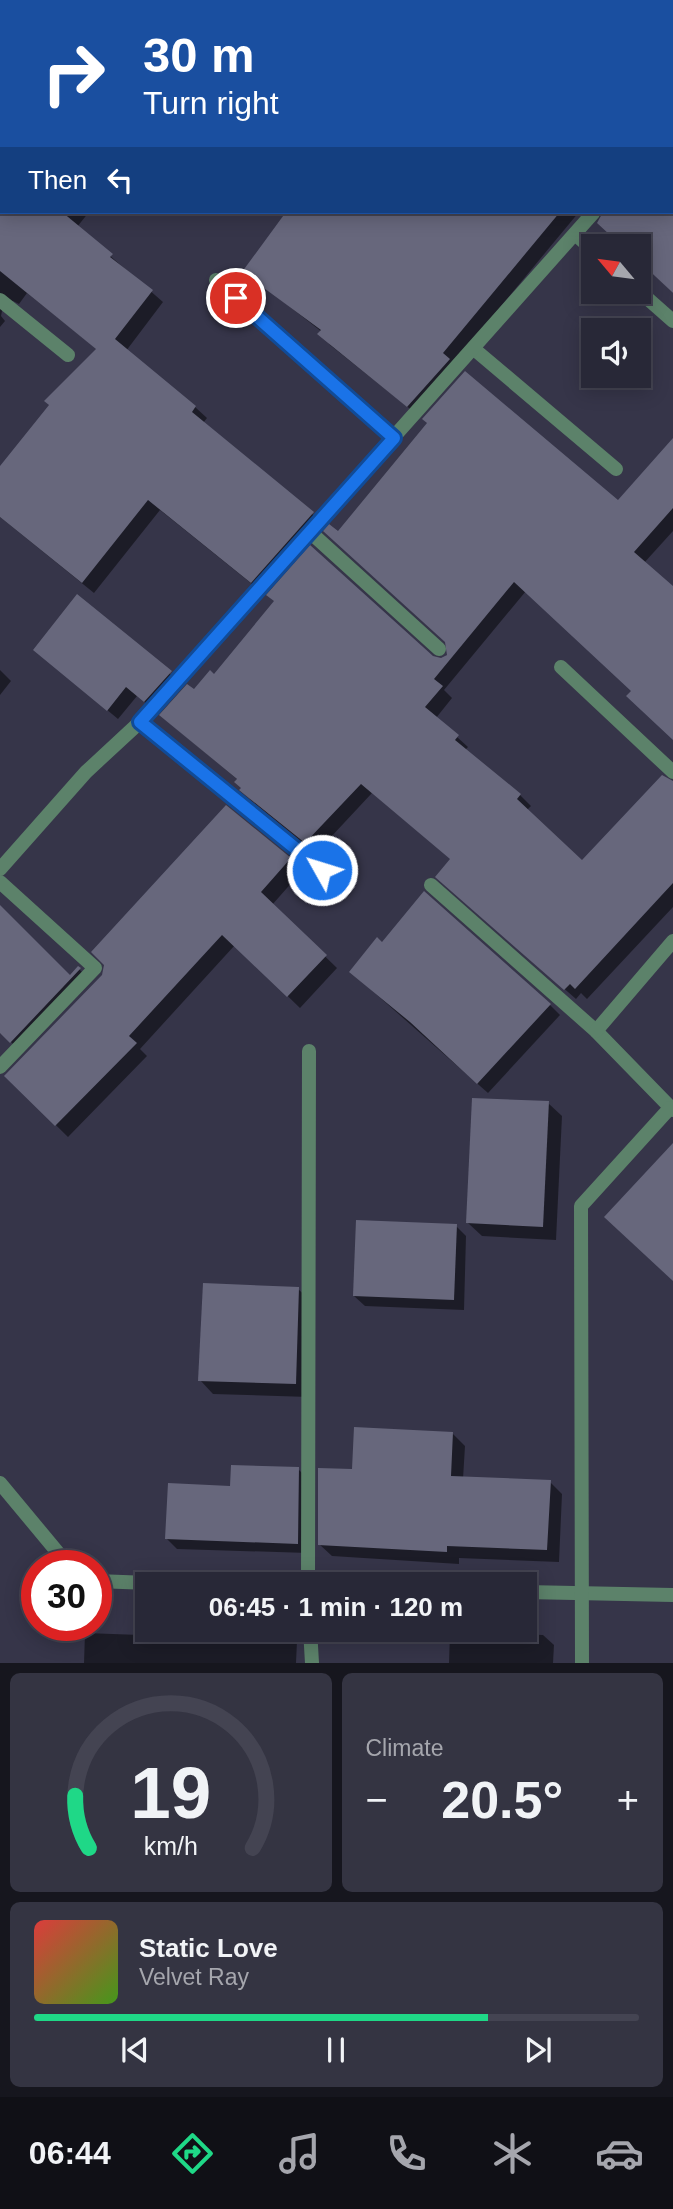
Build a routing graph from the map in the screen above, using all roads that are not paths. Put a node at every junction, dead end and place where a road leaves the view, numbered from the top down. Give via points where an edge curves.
1 (592, 214) edge
2 (575, 234) junction
3 (581, 239) edge
4 (216, 280) dead end
5 (0, 300) edge
6 (651, 301) edge
7 (673, 321) edge
8 (474, 349) junction
9 (68, 355) dead end
10 (394, 438) junction
11 (616, 469) dead end
12 (309, 531) junction
13 (439, 649) dead end
14 (561, 667) dead end
15 (140, 722) junction
16 (673, 772) edge
17 (0, 869) edge
18 (322, 870) dead end
19 (0, 882) edge
20 (431, 885) dead end
21 (673, 941) edge
22 (596, 1031) junction
23 (309, 1051) dead end
24 (0, 1067) edge
25 (672, 1109) edge
26 (0, 1483) edge
27 (56, 1550) edge
28 (308, 1572) edge
29 (112, 1582) edge
30 (135, 1582) edge
31 (537, 1592) edge
32 (582, 1594) junction
33 (673, 1595) edge
34 (311, 1642) edge
35 (312, 1663) edge
36 (582, 1663) edge

1 - 2 street
2 - 3 street
2 - 8 street
4 - 10 street
5 - 9 street
6 - 7 street
8 - 10 street
8 - 11 street
10 - 12 street
12 - 13 street
12 - 15 street
14 - 16 street
15 - 17 street via 86,772
15 - 18 street
19 - 24 street via 95,968
20 - 22 street
21 - 22 street
22 - 25 street
23 - 28 street
25 - 32 street via 581,1206
26 - 27 street
29 - 30 street
31 - 32 street
32 - 33 street
32 - 36 street
34 - 35 street

